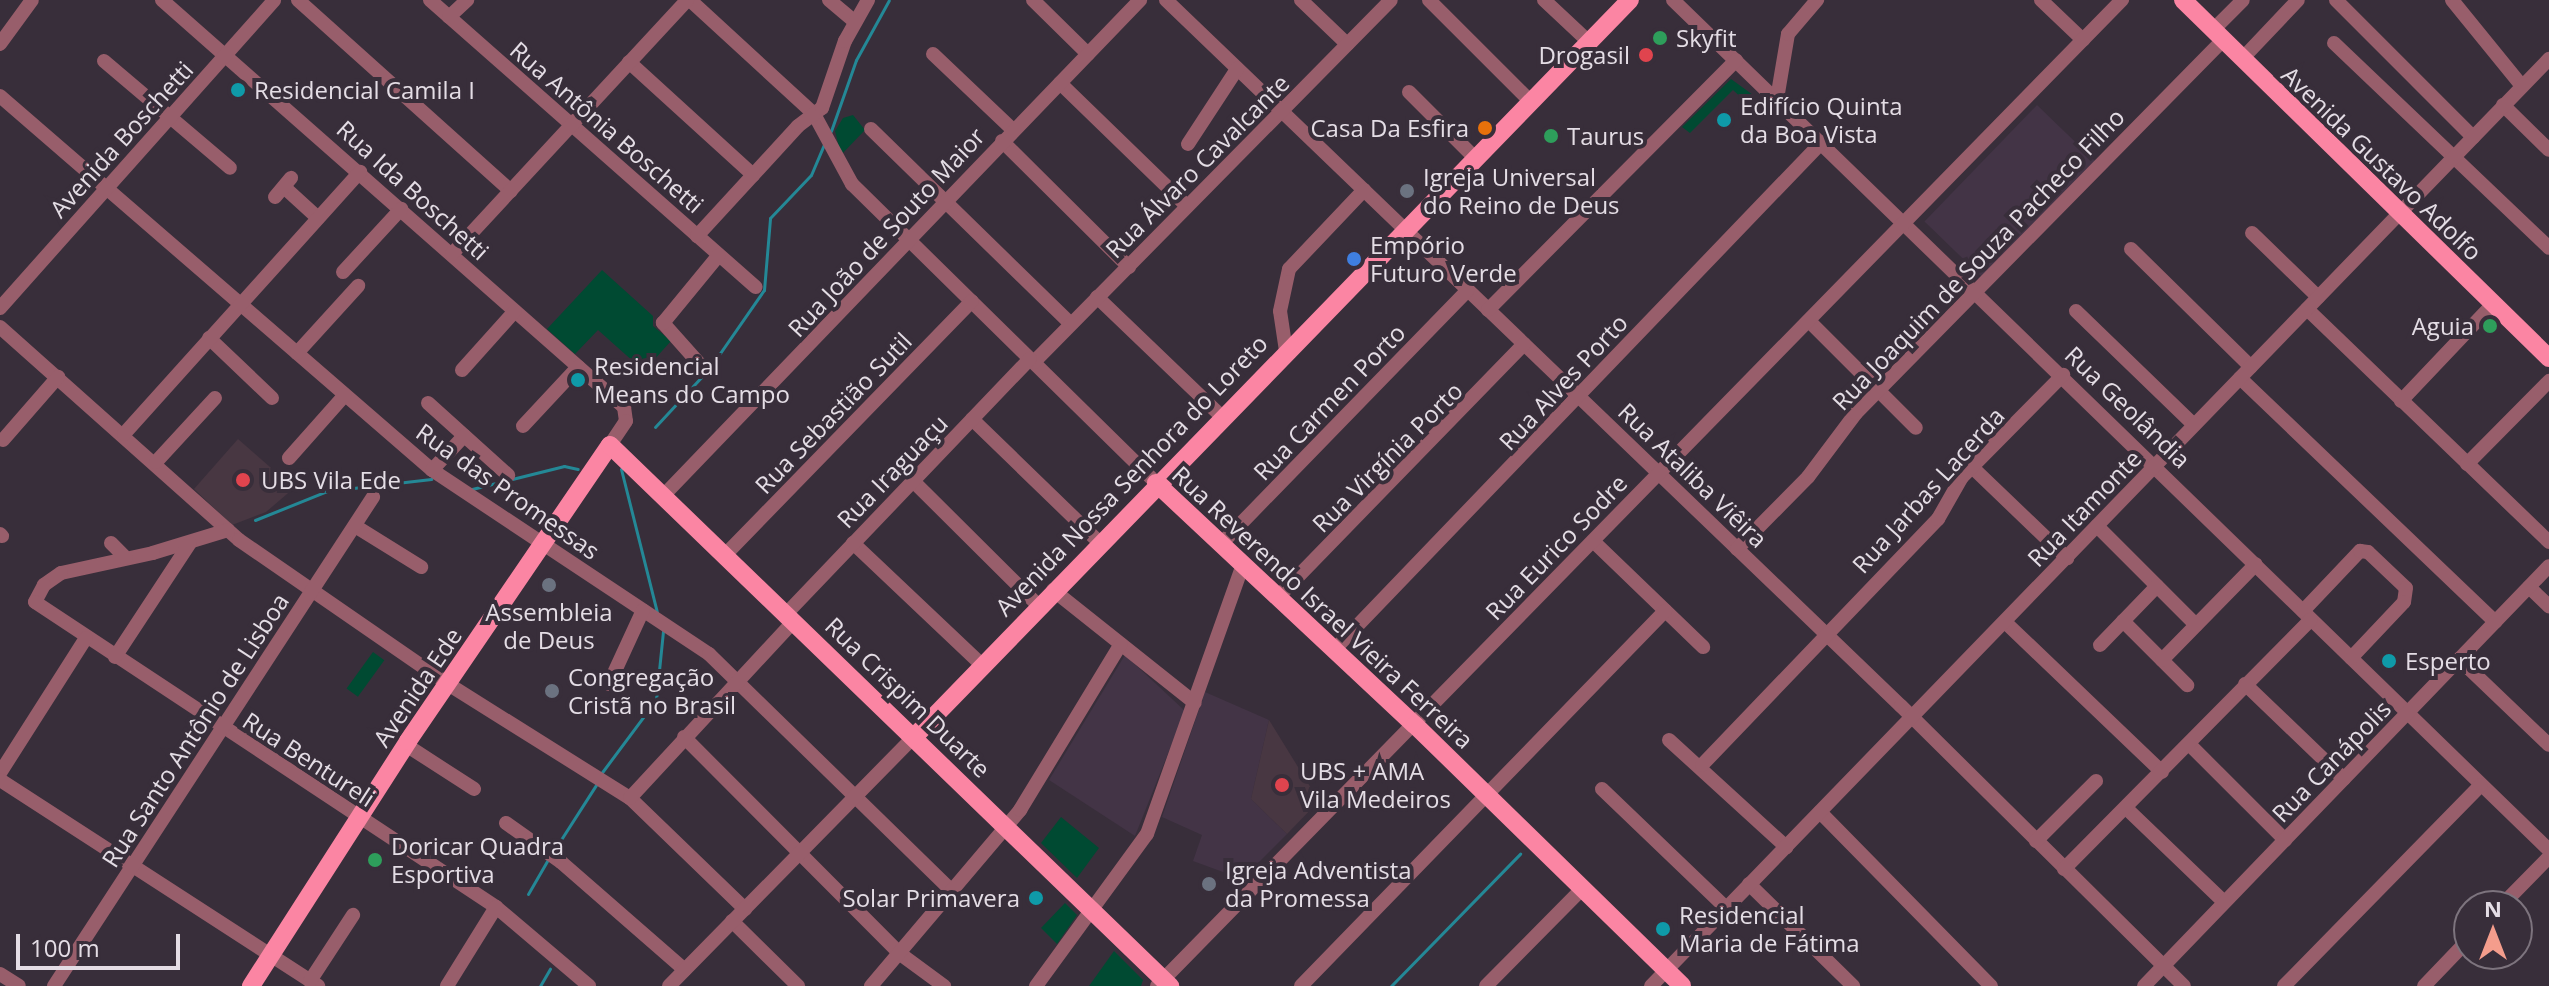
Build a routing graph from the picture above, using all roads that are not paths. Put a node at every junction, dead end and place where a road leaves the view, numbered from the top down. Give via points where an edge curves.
1 (32, 0) edge
2 (162, 0) edge
3 (274, 0) edge
4 (298, 0) edge
5 (430, 0) edge
6 (467, 0) edge
7 (689, 0) edge
8 (829, 0) edge
9 (1033, 0) edge
10 (1140, 0) edge
11 (1166, 0) edge
12 (1301, 0) edge
13 (1391, 0) edge
14 (1429, 0) edge
15 (1544, 0) edge
16 (1630, 0) edge
17 (1673, 0) edge
18 (1817, 0) edge
19 (2041, 0) edge
20 (2122, 0) edge
21 (2183, 0) edge
22 (2243, 0) edge
23 (2298, 0) edge
24 (2336, 0) edge
25 (2452, 0) edge
26 (2460, 7) edge
27 (861, 9) edge
28 (449, 17) junction
29 (2218, 35) junction
30 (2083, 40) junction
31 (1589, 42) junction
32 (2334, 43) dead end
33 (0, 44) edge
34 (1347, 44) junction
35 (226, 54) junction
36 (933, 54) dead end
37 (1088, 54) junction
38 (2242, 59) junction
39 (2549, 59) edge
40 (1736, 60) junction
41 (104, 61) dead end
42 (629, 62) junction
43 (1237, 69) junction
44 (1060, 83) junction
45 (2522, 86) junction
46 (1409, 92) dead end
47 (0, 96) edge
48 (1777, 99) junction
49 (1531, 102) junction
50 (2503, 105) junction
51 (1281, 112) junction
52 (814, 114) junction
53 (170, 117) junction
54 (571, 125) junction
55 (871, 129) dead end
56 (1008, 135) junction
57 (2473, 137) junction
58 (1822, 142) junction
59 (1188, 144) dead end
60 (2549, 150) edge
61 (2454, 157) junction
62 (1475, 158) junction
63 (230, 168) dead end
64 (360, 172) junction
65 (753, 175) junction
66 (108, 186) junction
67 (283, 187) dead end
68 (1364, 190) junction
69 (511, 191) junction
70 (945, 201) junction
71 (1187, 206) junction
72 (401, 209) junction
73 (2398, 214) junction
74 (318, 218) junction
75 (1906, 222) junction
76 (1404, 230) junction
77 (2252, 233) dead end
78 (697, 236) junction
79 (908, 241) junction
80 (2549, 248) edge
81 (2131, 249) dead end
82 (452, 254) junction
83 (718, 256) junction
84 (1129, 267) junction
85 (343, 272) dead end
86 (358, 286) dead end
87 (755, 287) dead end
88 (1467, 291) junction
89 (1976, 291) junction
90 (1097, 297) junction
91 (2318, 297) junction
92 (242, 301) junction
93 (972, 301) junction
94 (2493, 304) junction
95 (0, 308) edge
96 (2307, 309) junction
97 (1488, 310) junction
98 (515, 311) junction
99 (2076, 311) dead end
100 (1809, 321) junction
101 (1071, 324) junction
102 (0, 327) edge
103 (209, 338) junction
104 (1524, 344) junction
105 (1286, 351) junction
106 (297, 353) junction
107 (2549, 358) edge
108 (1032, 360) junction
109 (578, 367) junction
110 (2251, 367) junction
111 (704, 369) dead end
112 (462, 370) dead end
113 (2063, 375) junction
114 (58, 377) junction
115 (2240, 378) junction
116 (2549, 381) edge
117 (1878, 391) junction
118 (345, 395) junction
119 (1581, 397) junction
120 (215, 398) dead end
121 (272, 398) dead end
122 (2401, 401) junction
123 (428, 403) dead end
124 (1221, 416) junction
125 (627, 418) joint
126 (972, 419) junction
127 (2194, 425) junction
128 (523, 426) dead end
129 (1916, 428) dead end
130 (124, 434) junction
131 (464, 436) junction
132 (3, 440) dead end
133 (610, 445) junction
134 (289, 458) dead end
135 (156, 462) junction
136 (2467, 464) junction
137 (2156, 465) junction
138 (1972, 467) junction
139 (432, 470) junction
140 (1657, 473) junction
141 (508, 475) dead end
142 (912, 480) junction
143 (1156, 483) junction
144 (664, 495) junction
145 (373, 497) dead end
146 (355, 526) junction
147 (2097, 526) junction
148 (228, 530) junction
149 (1593, 541) junction
150 (2549, 542) edge
151 (111, 543) dead end
152 (190, 543) junction
153 (853, 543) junction
154 (1100, 543) junction
155 (1221, 544) junction
156 (540, 545) junction
157 (1737, 549) junction
158 (725, 555) junction
159 (126, 558) junction
160 (2067, 558) junction
161 (1243, 564) junction
162 (2256, 564) junction
163 (2549, 566) edge
164 (421, 567) dead end
165 (2157, 586) junction
166 (2529, 587) junction
167 (1053, 590) junction
168 (312, 592) junction
169 (1278, 597) junction
170 (1038, 605) junction
171 (2549, 606) edge
172 (1665, 611) junction
173 (2307, 615) junction
174 (655, 617) junction
175 (790, 618) junction
176 (2123, 621) junction
177 (2005, 622) junction
178 (2495, 622) junction
179 (2196, 625) junction
180 (1825, 634) junction
181 (86, 638) junction
182 (1121, 644) junction
183 (2100, 645) dead end
184 (1703, 647) dead end
185 (1334, 650) junction
186 (115, 657) junction
187 (2351, 658) junction
188 (2459, 659) junction
189 (2162, 660) junction
190 (982, 665) junction
191 (737, 683) junction
192 (448, 684) junction
193 (609, 684) dead end
194 (2245, 684) junction
195 (2187, 685) dead end
196 (1195, 703) junction
197 (2407, 713) junction
198 (1913, 718) junction
199 (1415, 725) junction
200 (221, 728) junction
201 (915, 736) junction
202 (684, 737) junction
203 (1669, 740) dead end
204 (2189, 744) junction
205 (406, 745) junction
206 (2549, 745) edge
207 (1702, 765) junction
208 (2162, 772) junction
209 (0, 773) edge
210 (2344, 779) junction
211 (0, 780) edge
212 (2096, 781) dead end
213 (2481, 785) junction
214 (474, 789) dead end
215 (1602, 789) dead end
216 (854, 797) junction
217 (1488, 797) junction
218 (630, 798) junction
219 (2126, 808) junction
220 (1820, 812) junction
221 (359, 817) junction
222 (506, 823) dead end
223 (1009, 826) junction
224 (2285, 840) junction
225 (2036, 841) junction
226 (1786, 847) junction
227 (2549, 850) edge
228 (799, 853) junction
229 (2549, 857) edge
230 (132, 865) junction
231 (2064, 869) junction
232 (1749, 884) junction
233 (1583, 888) junction
234 (2517, 890) edge
235 (952, 891) junction
236 (2224, 902) junction
237 (496, 907) junction
238 (1726, 908) junction
239 (745, 909) junction
240 (1091, 911) junction
241 (353, 915) dead end
242 (732, 921) junction
243 (899, 953) junction
244 (271, 956) junction
245 (2453, 956) edge
246 (2163, 966) junction
247 (685, 970) junction
248 (1666, 971) junction
249 (0, 974) edge
250 (314, 984) edge
251 (1163, 984) edge
252 (19, 986) edge
253 (54, 986) edge
254 (251, 986) edge
255 (447, 986) edge
256 (589, 986) edge
257 (669, 986) edge
258 (798, 986) edge
259 (871, 986) edge
260 (944, 986) edge
261 (1036, 986) edge
262 (1301, 986) edge
263 (1486, 986) edge
264 (1651, 986) edge
265 (1682, 986) edge
266 (1853, 986) edge
267 (1991, 986) edge
268 (2144, 986) edge
269 (2184, 986) edge
270 (2284, 986) edge
271 (2424, 986) edge

1 - 33 street
2 - 35 street, Rua Ida Boschetti
3 - 35 street, Avenida Boschetti
4 - 69 street
5 - 28 street, Rua Antônia Boschetti
6 - 28 street
7 - 42 street
7 - 52 street, Rua Reverendo Israel Vieira Ferreira
8 - 27 street
9 - 37 street
10 - 37 street, Rua João de Souto Maior
11 - 43 street, Rua Ataliba Viêira
12 - 34 street
13 - 34 street, Rua Álvaro Cavalcante
14 - 49 street
15 - 31 street
16 - 31 main road, Avenida Nossa Senhora do Loreto
17 - 40 street, Rua Geolândia
18 - 48 street via 1788,34
19 - 30 street
20 - 30 street, Rua Eurico Sodre
21 - 29 main road, Avenida Gustavo Adolfo
22 - 29 street, Rua Joaquim de Souza Pacheco Filho
23 - 38 street
24 - 57 street
25 - 26 street
26 - 45 street
27 - 52 street via 826,98
28 - 54 street, Rua Antônia Boschetti
29 - 38 main road, Avenida Gustavo Adolfo
29 - 89 street, Rua Joaquim de Souza Pacheco Filho
30 - 75 street, Rua Eurico Sodre
31 - 49 main road, Avenida Nossa Senhora do Loreto
32 - 61 street
34 - 51 street, Rua Álvaro Cavalcante
35 - 53 street, Avenida Boschetti
35 - 64 street, Rua Ida Boschetti
36 - 56 street
37 - 44 street, Rua João de Souto Maior
38 - 73 main road, Avenida Gustavo Adolfo
39 - 45 street, Rua Itamonte
40 - 48 street, Rua Geolândia
40 - 97 street
41 - 53 street
42 - 54 street
42 - 65 street
43 - 51 street, Rua Ataliba Viêira
43 - 59 street
44 - 56 street, Rua João de Souto Maior
44 - 71 street
45 - 50 street, Rua Itamonte
46 - 62 street
47 - 66 street, Rua das Promessas
48 - 58 street, Rua Geolândia
49 - 62 main road, Avenida Nossa Senhora do Loreto
50 - 57 street, Rua Itamonte
50 - 60 street
51 - 68 street, Rua Ataliba Viêira
51 - 71 street, Rua Álvaro Cavalcante
52 - 65 street
52 - 79 street, Rua Reverendo Israel Vieira Ferreira via 828,132 840,167
53 - 63 street
53 - 66 street, Avenida Boschetti
54 - 69 street
54 - 78 street, Rua Antônia Boschetti
55 - 70 street
56 - 70 street, Rua João de Souto Maior
56 - 84 street
57 - 61 street, Rua Itamonte
58 - 75 street, Rua Geolândia
58 - 119 street, Rua Alves Porto
61 - 73 street, Rua Itamonte
61 - 80 street
62 - 76 main road, Avenida Nossa Senhora do Loreto
64 - 72 street, Rua Ida Boschetti
64 - 74 street
65 - 78 street
66 - 92 street, Rua das Promessas
66 - 95 street, Avenida Boschetti
67 - 74 street
68 - 76 street, Rua Ataliba Viêira
68 - 105 street via 1289,269 1280,311
69 - 82 street
70 - 79 street, Rua João de Souto Maior
70 - 101 street
71 - 84 street, Rua Álvaro Cavalcante
72 - 82 street, Rua Ida Boschetti
72 - 85 street
73 - 91 street, Rua Itamonte
73 - 94 main road, Avenida Gustavo Adolfo
74 - 92 street
75 - 89 street, Rua Geolândia
75 - 100 street, Rua Eurico Sodre
76 - 88 street, Rua Ataliba Viêira
76 - 105 main road, Avenida Nossa Senhora do Loreto
77 - 91 street
78 - 83 street, Rua Antônia Boschetti
79 - 93 street, Rua Reverendo Israel Vieira Ferreira
79 - 144 street, Rua João de Souto Maior
81 - 110 street
82 - 98 street, Rua Ida Boschetti
83 - 87 street, Rua Antônia Boschetti
83 - 111 street via 663,328
84 - 90 street, Rua Álvaro Cavalcante
86 - 106 street
88 - 97 street, Rua Ataliba Viêira
88 - 155 street, Rua Carmen Porto
89 - 113 street, Rua Geolândia
89 - 117 street, Rua Joaquim de Souza Pacheco Filho
90 - 101 street, Rua Álvaro Cavalcante
90 - 124 street
91 - 96 street, Rua Itamonte
92 - 103 street
92 - 106 street, Rua das Promessas
93 - 108 street, Rua Reverendo Israel Vieira Ferreira
93 - 158 street, Rua Sebastião Sutil
94 - 107 main road, Avenida Gustavo Adolfo
94 - 122 street
96 - 110 street, Rua Itamonte
96 - 122 street
97 - 104 street, Rua Ataliba Viêira
98 - 109 street, Rua Ida Boschetti
98 - 112 street
99 - 127 street
100 - 117 street
100 - 140 street, Rua Eurico Sodre
101 - 108 street, Rua Álvaro Cavalcante
102 - 114 street
103 - 121 street
103 - 130 street
104 - 119 street, Rua Ataliba Viêira
104 - 169 street, Rua Virgínia Porto
105 - 124 main road, Avenida Nossa Senhora do Loreto
106 - 118 street, Rua das Promessas
108 - 126 street, Rua Iraguaçu
108 - 143 street, Rua Reverendo Israel Vieira Ferreira
109 - 125 street, Rua Ida Boschetti via 624,407
109 - 128 street
110 - 115 street, Rua Itamonte
113 - 137 street, Rua Geolândia
113 - 138 street, Rua Jarbas Lacerda
114 - 130 street
114 - 132 street
115 - 127 street, Rua Itamonte
115 - 178 street
116 - 136 street
117 - 129 street
117 - 157 street, Rua Joaquim de Souza Pacheco Filho via 1808,477
118 - 134 street
118 - 139 street, Rua das Promessas
119 - 140 street, Rua Ataliba Viêira
119 - 185 street, Rua Alves Porto
120 - 135 street
122 - 136 street
123 - 131 street
124 - 143 main road, Avenida Nossa Senhora do Loreto
125 - 133 street, Avenida Ede
126 - 142 street, Rua Iraguaçu
126 - 154 street
127 - 137 street, Rua Itamonte
130 - 135 street
131 - 139 street
131 - 141 street
133 - 144 main road, Rua Crispim Duarte
133 - 156 main road, Avenida Ede
135 - 148 street
136 - 150 street
137 - 147 street, Rua Itamonte
137 - 162 street, Rua Geolândia
138 - 160 street
138 - 180 street, Rua Jarbas Lacerda via 1938,519
139 - 156 street, Rua das Promessas
140 - 149 street, Rua Eurico Sodre
140 - 157 street, Rua Ataliba Viêira
142 - 153 street, Rua Iraguaçu
142 - 170 street
143 - 154 main road, Avenida Nossa Senhora do Loreto
143 - 155 main road, Rua Reverendo Israel Vieira Ferreira
144 - 158 main road, Rua Crispim Duarte
145 - 146 street, Rua Santo Antônio de Lisboa
146 - 164 street
146 - 168 street, Rua Santo Antônio de Lisboa
147 - 160 street, Rua Itamonte
147 - 165 street
148 - 152 street
148 - 168 street
149 - 172 street
149 - 199 street, Rua Eurico Sodre
151 - 159 street
152 - 159 street
152 - 186 street
153 - 175 street, Rua Iraguaçu
153 - 190 street
154 - 167 main road, Avenida Nossa Senhora do Loreto
155 - 161 main road, Rua Reverendo Israel Vieira Ferreira
156 - 174 street, Rua das Promessas
156 - 192 main road, Avenida Ede
157 - 180 street, Rua Ataliba Viêira
158 - 175 main road, Rua Crispim Duarte
159 - 181 street, Rua Bentureli via 50,579 36,598 37,605
160 - 177 street, Rua Itamonte
161 - 169 main road, Rua Reverendo Israel Vieira Ferreira
161 - 196 street
162 - 173 street, Rua Geolândia
162 - 179 street
163 - 166 street, Rua Canápolis
165 - 176 street
165 - 179 street
166 - 171 street
166 - 178 street, Rua Canápolis
167 - 170 main road, Avenida Nossa Senhora do Loreto
167 - 182 street
168 - 192 street
168 - 200 street, Rua Santo Antônio de Lisboa
169 - 185 main road, Rua Reverendo Israel Vieira Ferreira
170 - 190 main road, Avenida Nossa Senhora do Loreto
172 - 184 street
172 - 217 street
173 - 187 street, Rua Geolândia
173 - 187 street via 2360,551 2368,552 2406,588 2404,602
173 - 194 street
174 - 191 street, Rua das Promessas
174 - 193 street
175 - 191 street, Rua Iraguaçu
175 - 201 main road, Rua Crispim Duarte
176 - 183 street
176 - 189 street
177 - 198 street, Rua Itamonte
177 - 208 street
178 - 188 street, Rua Canápolis
179 - 189 street
180 - 198 street, Rua Ataliba Viêira
180 - 207 street, Rua Jarbas Lacerda
181 - 186 street, Rua Bentureli
181 - 209 street
182 - 196 street
182 - 223 street
185 - 199 main road, Rua Reverendo Israel Vieira Ferreira
186 - 200 street, Rua Bentureli
187 - 197 street, Rua Geolândia
188 - 197 street, Rua Canápolis
188 - 206 street
189 - 195 street
190 - 201 main road, Avenida Nossa Senhora do Loreto
191 - 202 street, Rua Iraguaçu
191 - 216 street, Rua das Promessas
192 - 205 main road, Avenida Ede
192 - 218 street
194 - 204 street
194 - 210 street
196 - 240 street via 1147,834
197 - 210 street, Rua Canápolis
197 - 213 street, Rua Geolândia
198 - 220 street, Rua Itamonte
198 - 225 street, Rua Ataliba Viêira
199 - 217 main road, Rua Reverendo Israel Vieira Ferreira
199 - 251 street, Rua Eurico Sodre
200 - 221 street, Rua Bentureli
200 - 230 street, Rua Santo Antônio de Lisboa
201 - 216 street, Avenida Nossa Senhora do Loreto
201 - 223 main road, Rua Crispim Duarte
202 - 218 street, Rua Iraguaçu
202 - 228 street
203 - 207 street
204 - 208 street
204 - 224 street
205 - 214 street
205 - 221 main road, Avenida Ede
207 - 226 street
208 - 219 street
210 - 224 street, Rua Canápolis
211 - 230 street
212 - 225 street
213 - 227 street, Rua Geolândia
213 - 270 street
215 - 238 street
216 - 228 street, Avenida Nossa Senhora do Loreto
216 - 235 street, Rua das Promessas
217 - 233 main road, Rua Reverendo Israel Vieira Ferreira
217 - 262 street
218 - 239 street
219 - 231 street
219 - 236 street
220 - 226 street, Rua Itamonte
220 - 267 street
221 - 237 street, Rua Bentureli
221 - 244 main road, Avenida Ede
222 - 247 street via 561,862
223 - 235 street
223 - 240 main road, Rua Crispim Duarte
224 - 236 street, Rua Canápolis
225 - 231 street, Rua Ataliba Viêira
226 - 232 street, Rua Itamonte
228 - 239 street, Avenida Nossa Senhora do Loreto
228 - 243 street
229 - 234 street
230 - 244 street
230 - 253 street, Rua Santo Antônio de Lisboa
231 - 246 street, Rua Ataliba Viêira
232 - 238 street, Rua Itamonte
232 - 266 street
233 - 248 main road, Rua Reverendo Israel Vieira Ferreira
233 - 263 street
235 - 243 street
236 - 246 street, Rua Canápolis
237 - 255 street
237 - 256 street, Rua Bentureli
238 - 248 street, Rua Itamonte
239 - 242 street, Avenida Nossa Senhora do Loreto
240 - 251 main road, Rua Crispim Duarte
240 - 261 street
241 - 250 street
242 - 247 street, Avenida Nossa Senhora do Loreto
242 - 258 street
243 - 259 street
243 - 260 street
244 - 250 street
244 - 254 main road, Avenida Ede
245 - 271 street
246 - 268 street, Rua Canápolis
246 - 269 street, Rua Ataliba Viêira
247 - 257 street, Avenida Nossa Senhora do Loreto
248 - 264 street, Rua Itamonte
248 - 265 main road, Rua Reverendo Israel Vieira Ferreira
249 - 252 street

